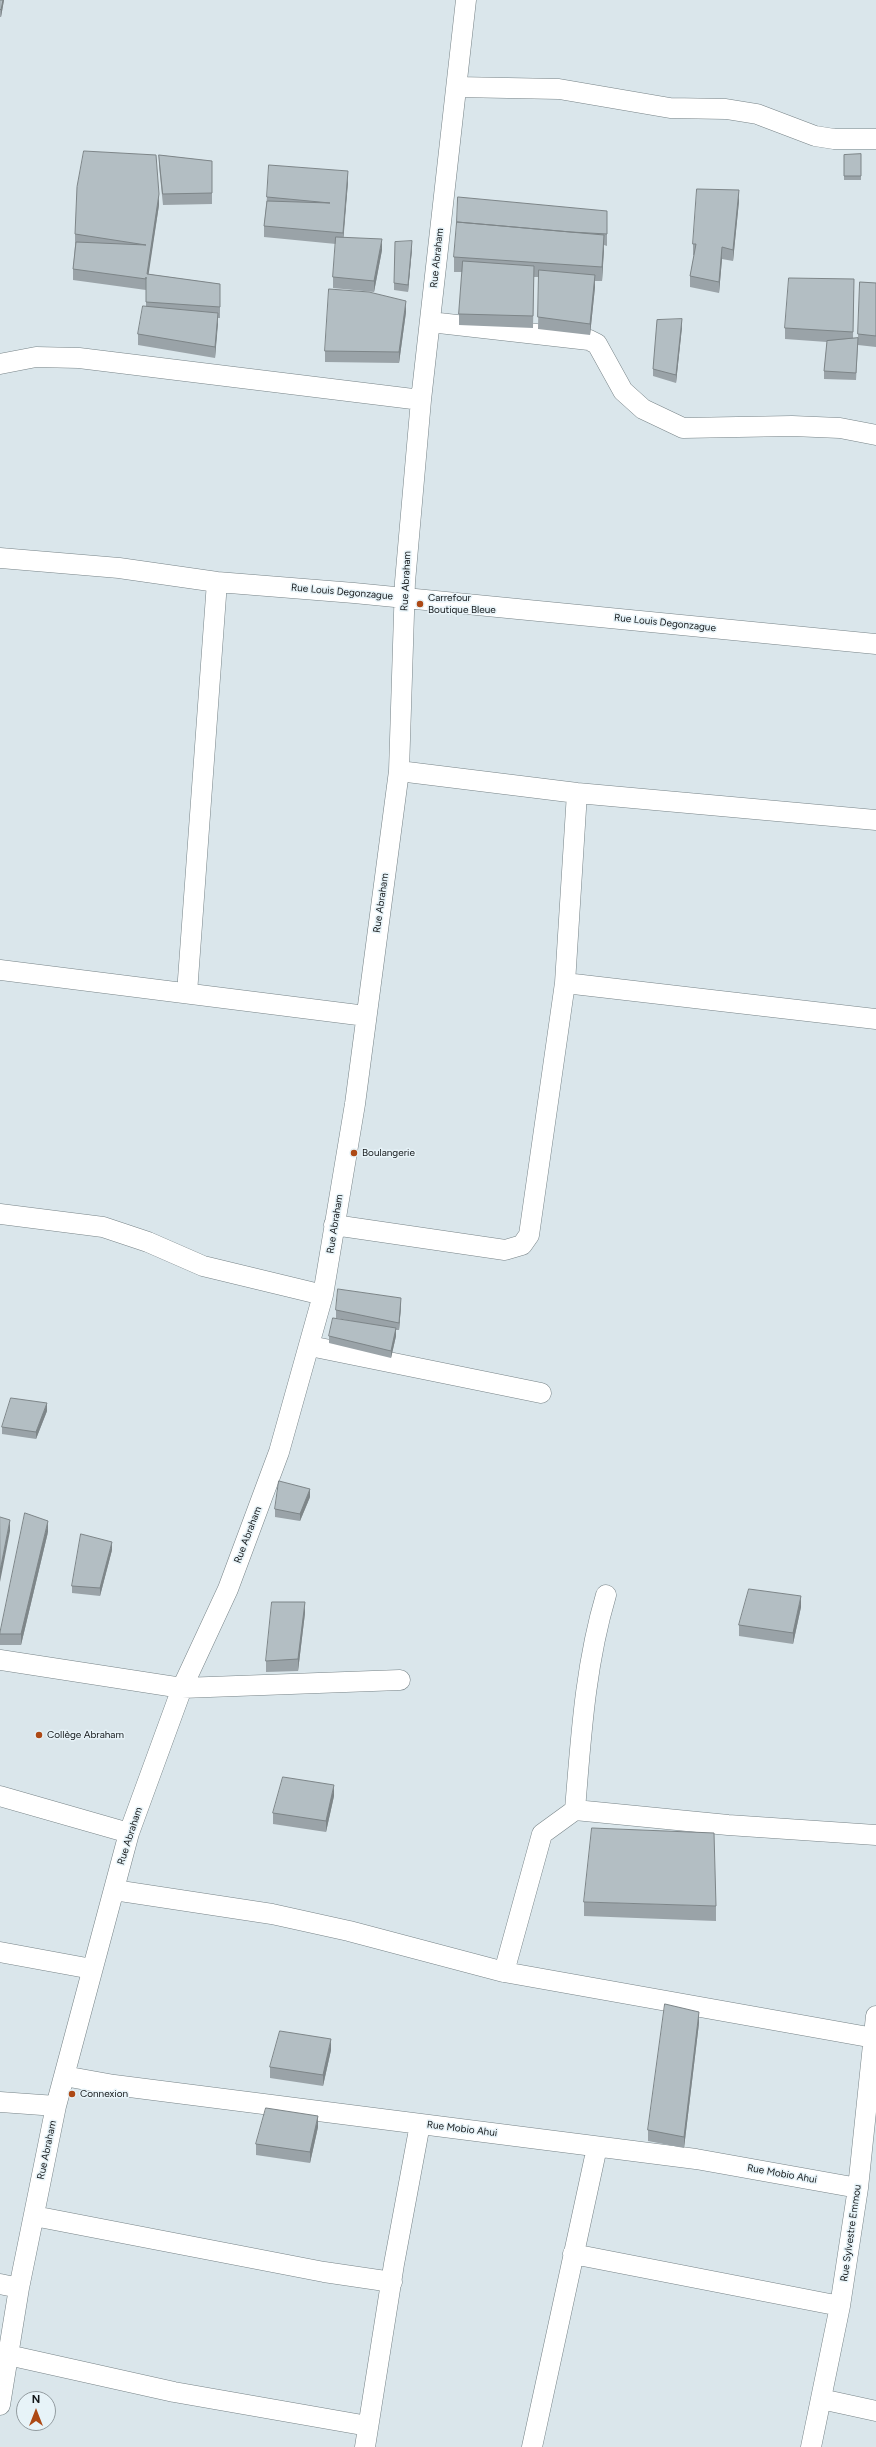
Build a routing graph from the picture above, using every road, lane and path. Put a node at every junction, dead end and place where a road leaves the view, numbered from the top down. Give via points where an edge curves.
1 (466, 0) edge
2 (457, 87) junction
3 (876, 139) edge
4 (430, 322) junction
5 (0, 364) edge
6 (421, 400) junction
7 (876, 435) edge
8 (0, 558) edge
9 (216, 582) junction
10 (405, 598) junction
11 (876, 644) edge
12 (399, 771) junction
13 (577, 793) junction
14 (876, 820) edge
15 (0, 970) edge
16 (565, 983) junction
17 (187, 993) junction
18 (366, 1016) junction
19 (876, 1019) edge
20 (0, 1214) edge
21 (334, 1225) junction
22 (323, 1295) junction
23 (310, 1346) junction
24 (541, 1393) dead end
25 (606, 1594) dead end
26 (0, 1660) edge
27 (400, 1680) dead end
28 (182, 1688) junction
29 (0, 1796) edge
30 (575, 1810) junction
31 (130, 1834) junction
32 (876, 1834) edge
33 (114, 1890) junction
34 (0, 1952) edge
35 (92, 1969) junction
36 (504, 1972) junction
37 (876, 2016) edge
38 (874, 2038) junction
39 (64, 2076) junction
40 (0, 2102) edge
41 (56, 2106) junction
42 (420, 2124) junction
43 (597, 2147) junction
44 (858, 2188) junction
45 (34, 2216) junction
46 (573, 2254) junction
47 (392, 2282) junction
48 (9, 2286) edge
49 (840, 2306) junction
50 (8, 2355) junction
51 (821, 2399) junction
52 (0, 2405) edge
53 (876, 2411) edge
54 (368, 2426) junction
55 (365, 2447) edge
56 (532, 2447) edge
57 (811, 2447) edge

1 - 2 street, Rue Abraham
2 - 3 street via 559,89 670,108 726,109 757,114 815,136 834,139
2 - 4 street, Rue Abraham
4 - 6 street, Rue Abraham
4 - 7 street via 589,340 597,344 623,391 643,409 683,428 792,426 840,428
5 - 6 street via 36,357 79,358
6 - 10 street, Rue Abraham
8 - 9 street, Rue Louis Degonzague via 119,568
9 - 10 street, Rue Louis Degonzague
9 - 17 street
10 - 11 street, Rue Louis Degonzague
10 - 12 street, Rue Abraham
12 - 13 street
12 - 18 street, Rue Abraham
13 - 14 street
13 - 16 street
15 - 17 street
16 - 19 street
16 - 21 street via 529,1235 522,1245 505,1250
17 - 18 street
18 - 21 street, Rue Abraham via 355,1104
20 - 22 street via 103,1227 148,1242 203,1266
21 - 22 street, Rue Abraham
22 - 23 street, Rue Abraham
23 - 24 street
23 - 28 street, Rue Abraham via 279,1452 257,1514 228,1589
25 - 30 street via 588,1667
26 - 28 street
27 - 28 street
28 - 31 street, Rue Abraham
29 - 31 street
30 - 32 street via 728,1825
30 - 36 street via 542,1834
31 - 33 street, Rue Abraham
33 - 35 street, Rue Abraham
33 - 36 street via 280,1916 349,1931
34 - 35 street
35 - 39 street, Rue Abraham
36 - 38 street
37 - 38 street, Rue Sylvestre Emmou
38 - 44 street, Rue Sylvestre Emmou
39 - 41 street, Rue Abraham
39 - 42 street, Rue Mobio Ahui via 114,2085
40 - 41 street
41 - 45 street, Rue Abraham
42 - 43 street, Rue Mobio Ahui
42 - 47 street
43 - 44 street, Rue Mobio Ahui via 696,2159
43 - 46 street
44 - 49 street, Rue Sylvestre Emmou
45 - 47 street via 318,2271
45 - 48 street, Rue Abraham
46 - 49 street
46 - 56 street
47 - 54 street
48 - 50 street, Rue Abraham
49 - 51 street, Rue Sylvestre Emmou
50 - 52 street, Rue Abraham
50 - 54 street via 174,2392
51 - 53 street
51 - 57 street, Rue Sylvestre Emmou
54 - 55 street

